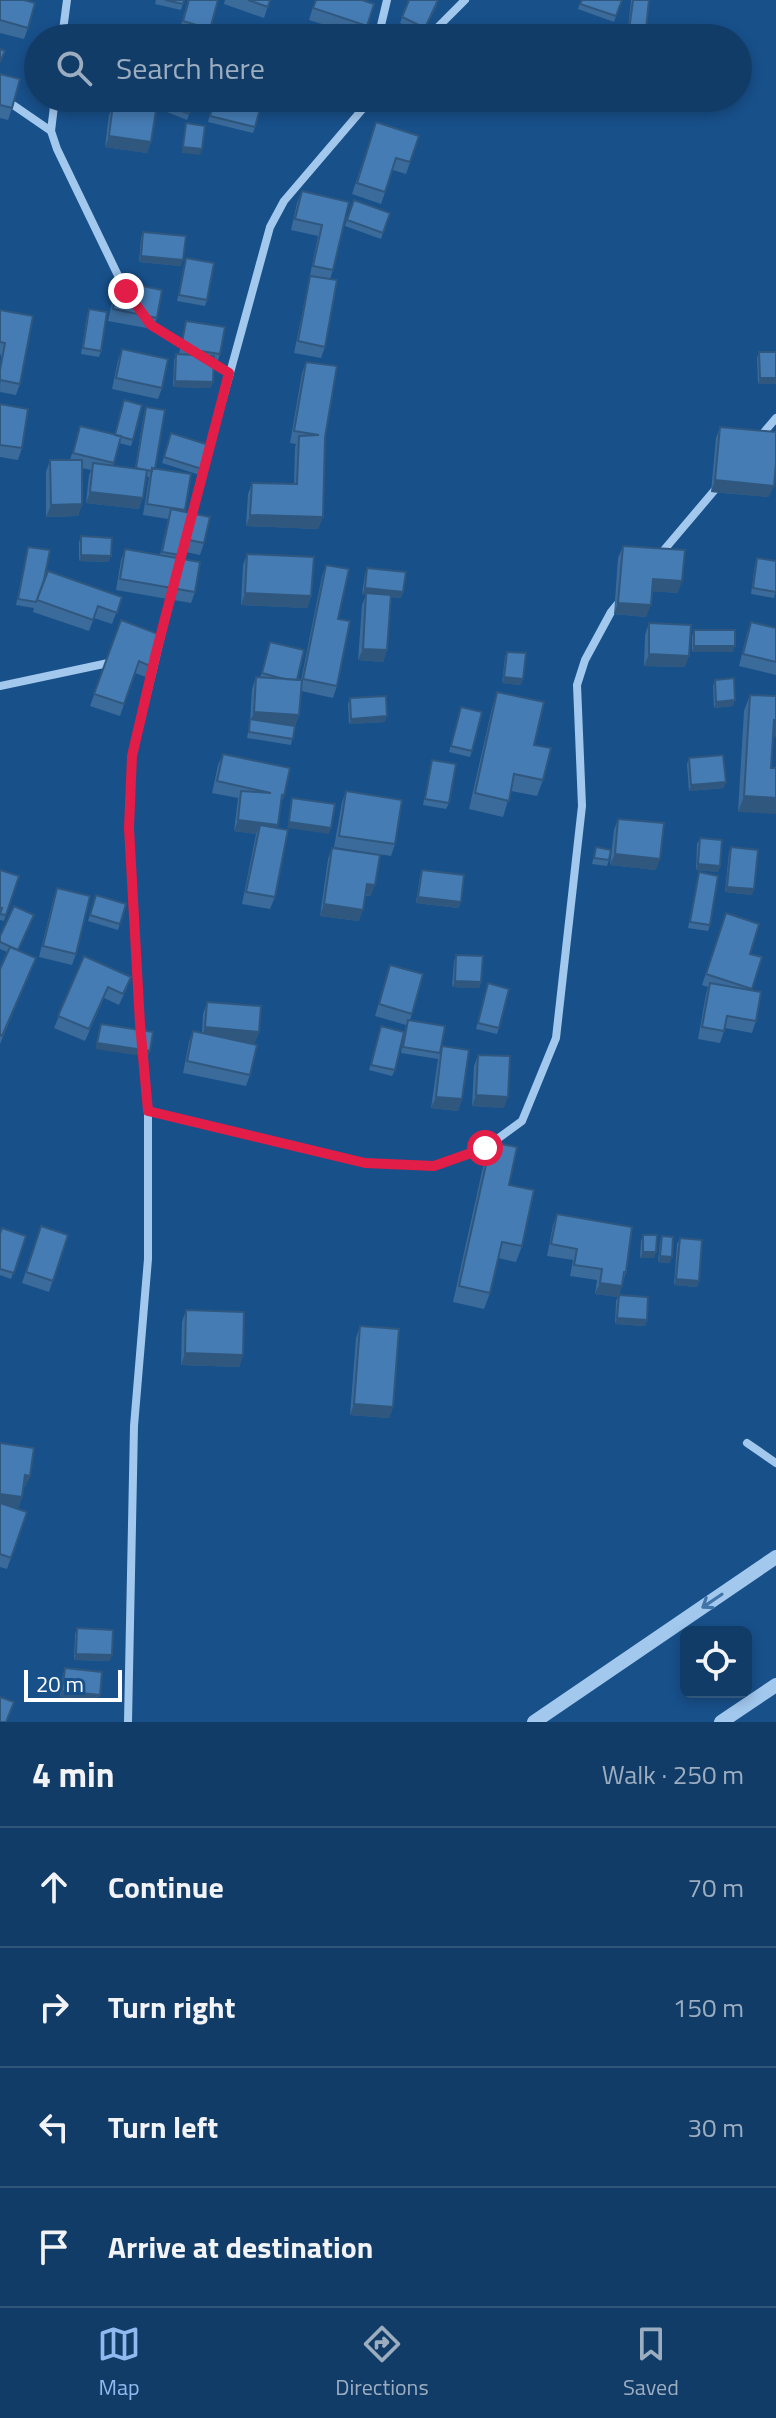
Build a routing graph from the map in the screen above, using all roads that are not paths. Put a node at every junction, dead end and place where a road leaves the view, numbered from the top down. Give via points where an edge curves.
1 (67, 0) edge
2 (387, 0) edge
3 (465, 0) edge
4 (64, 24) edge
5 (381, 24) edge
6 (441, 24) edge
7 (0, 96) edge
8 (53, 112) edge
9 (359, 112) edge
10 (51, 131) junction
11 (134, 302) edge
12 (142, 314) edge
13 (190, 349) edge
14 (203, 357) edge
15 (229, 373) junction
16 (776, 418) edge
17 (756, 441) edge
18 (726, 476) edge
19 (187, 535) edge
20 (648, 568) edge
21 (175, 579) edge
22 (629, 590) edge
23 (156, 653) junction
24 (140, 656) edge
25 (125, 660) edge
26 (0, 686) edge
27 (148, 1111) junction
28 (747, 1443) dead end
29 (776, 1463) edge
30 (776, 1557) edge
31 (776, 1685) edge
32 (128, 1722) edge
33 (534, 1722) edge
34 (721, 1722) edge

1 - 4 street
2 - 5 street
3 - 6 street
7 - 10 street
8 - 10 street
9 - 15 street via 284,201 270,227
10 - 11 street
12 - 13 street
14 - 15 street
15 - 19 street
16 - 17 street
18 - 20 street
21 - 23 street
22 - 27 street via 611,612 577,685 582,806 556,1038 522,1121 485,1148 434,1166 365,1163
23 - 24 street
23 - 27 street via 132,756 129,828
25 - 26 street
27 - 32 street via 148,1259 134,1426
28 - 29 street
30 -> 33 street
31 - 34 street

